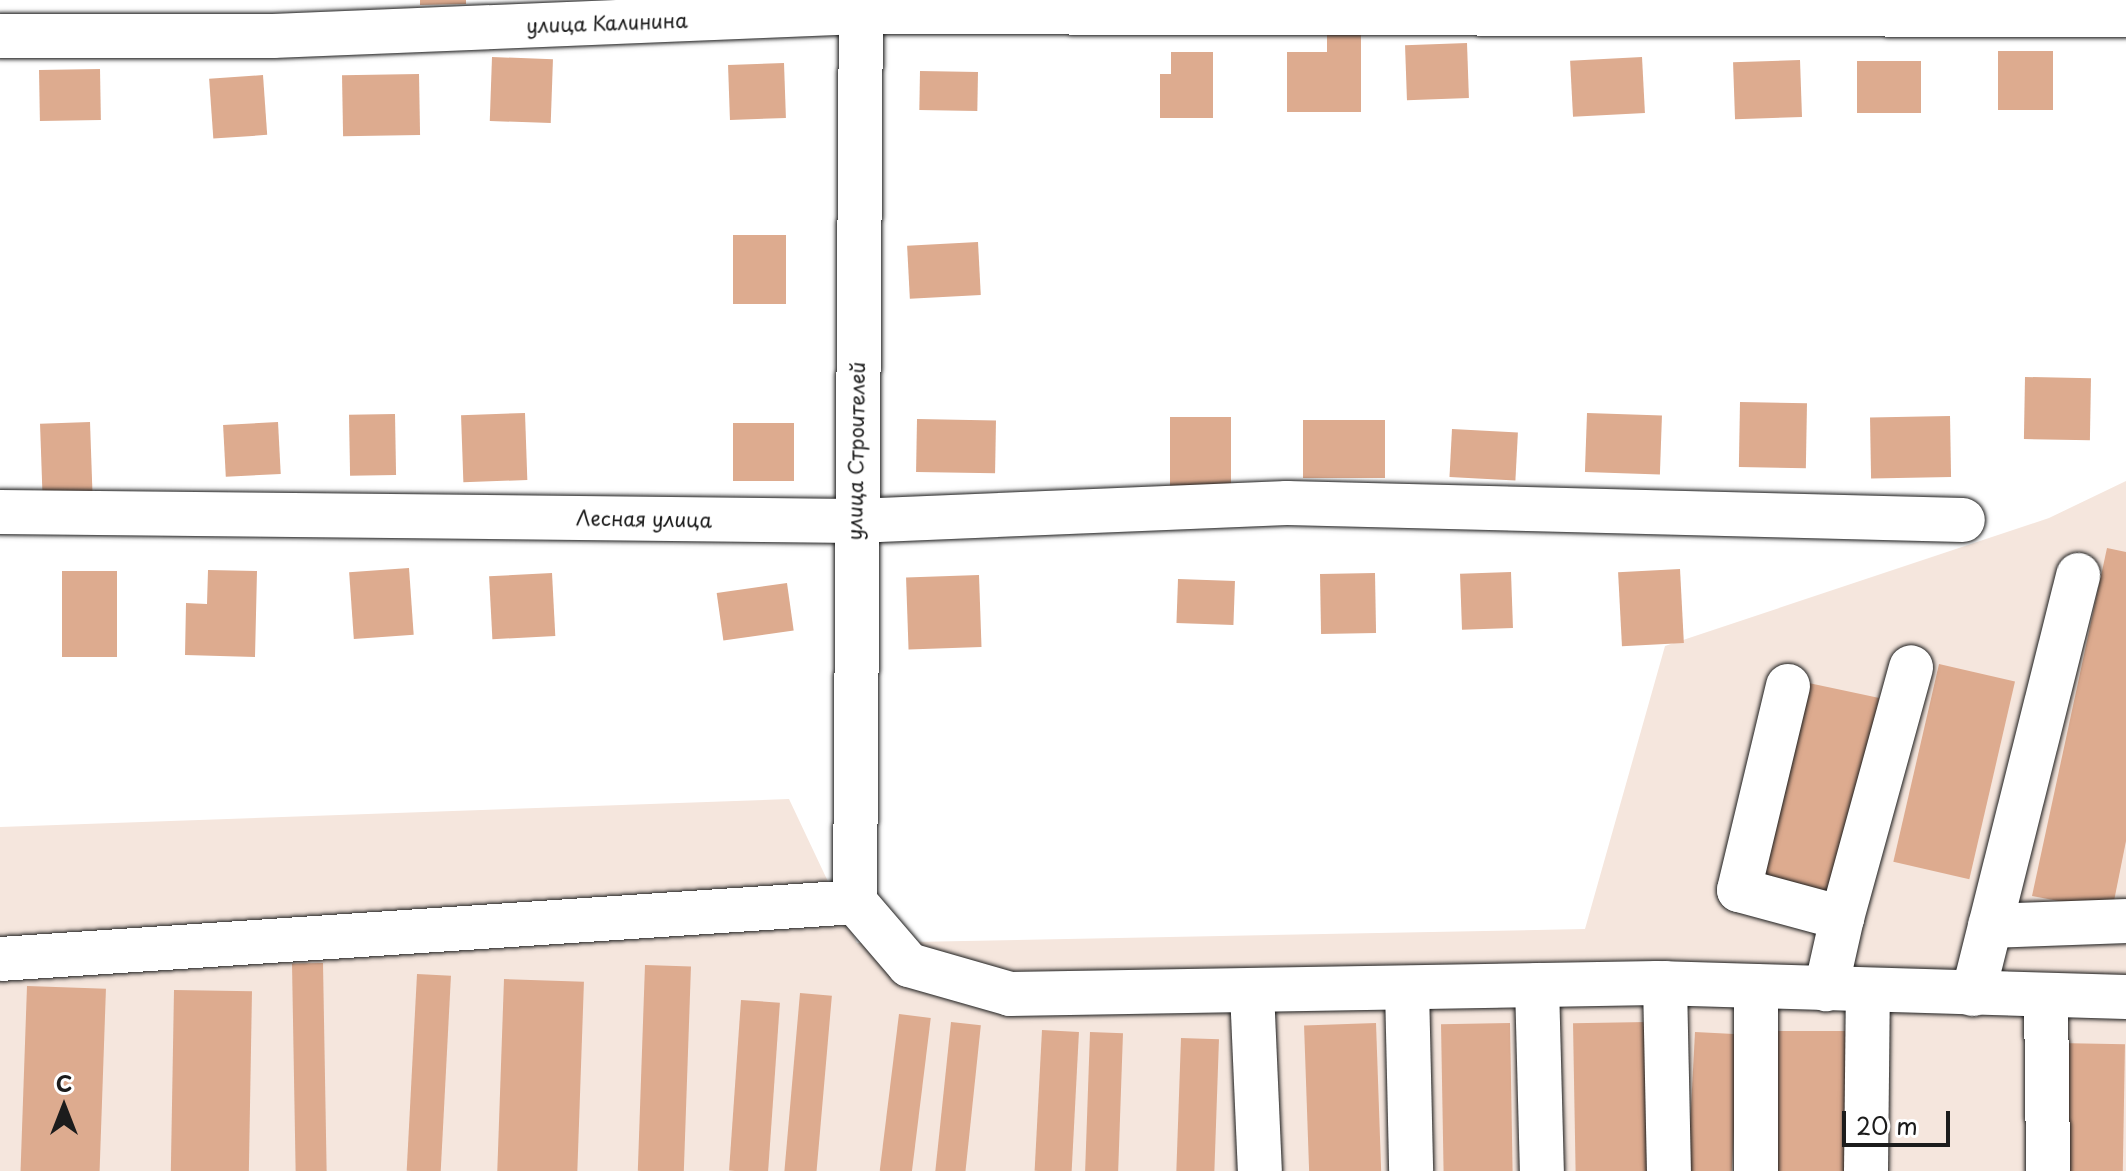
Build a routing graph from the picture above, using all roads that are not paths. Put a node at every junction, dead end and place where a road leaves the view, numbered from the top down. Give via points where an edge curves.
1 (861, 6) edge
2 (2126, 15) edge
3 (0, 36) edge
4 (0, 512) edge
5 (1963, 520) dead end
6 (855, 521) junction
7 (2078, 575) dead end
8 (1911, 667) dead end
9 (1788, 686) dead end
10 (855, 902) junction
11 (1842, 918) junction
12 (2126, 921) edge
13 (1990, 926) junction
14 (0, 959) edge
15 (1665, 983) junction
16 (1537, 985) junction
17 (1756, 986) junction
18 (1407, 988) junction
19 (1826, 989) junction
20 (1252, 991) junction
21 (1868, 991) junction
22 (1973, 994) junction
23 (2125, 995) edge
24 (2046, 997) junction
25 (1260, 1171) edge
26 (1411, 1171) edge
27 (1542, 1171) edge
28 (1669, 1171) edge
29 (1756, 1171) edge
30 (1866, 1171) edge
31 (2048, 1171) edge

1 - 2 street, улица Калинина
1 - 3 street, улица Калинина via 273,36
1 - 6 street, улица Строителей
4 - 6 street, Лесная улица
5 - 6 street, Лесная улица via 1287,503
6 - 10 street, улица Строителей
7 - 13 street
8 - 11 street
9 - 11 street via 1739,890
10 - 14 street
10 - 20 street via 909,965 1010,994
11 - 19 street
12 - 13 street
13 - 22 street
15 - 16 street
15 - 17 street
15 - 28 street
16 - 18 street
16 - 27 street
17 - 19 street
17 - 29 street
18 - 20 street
18 - 26 street
19 - 21 street
20 - 25 street
21 - 22 street
21 - 30 street
22 - 24 street
23 - 24 street
24 - 31 street

